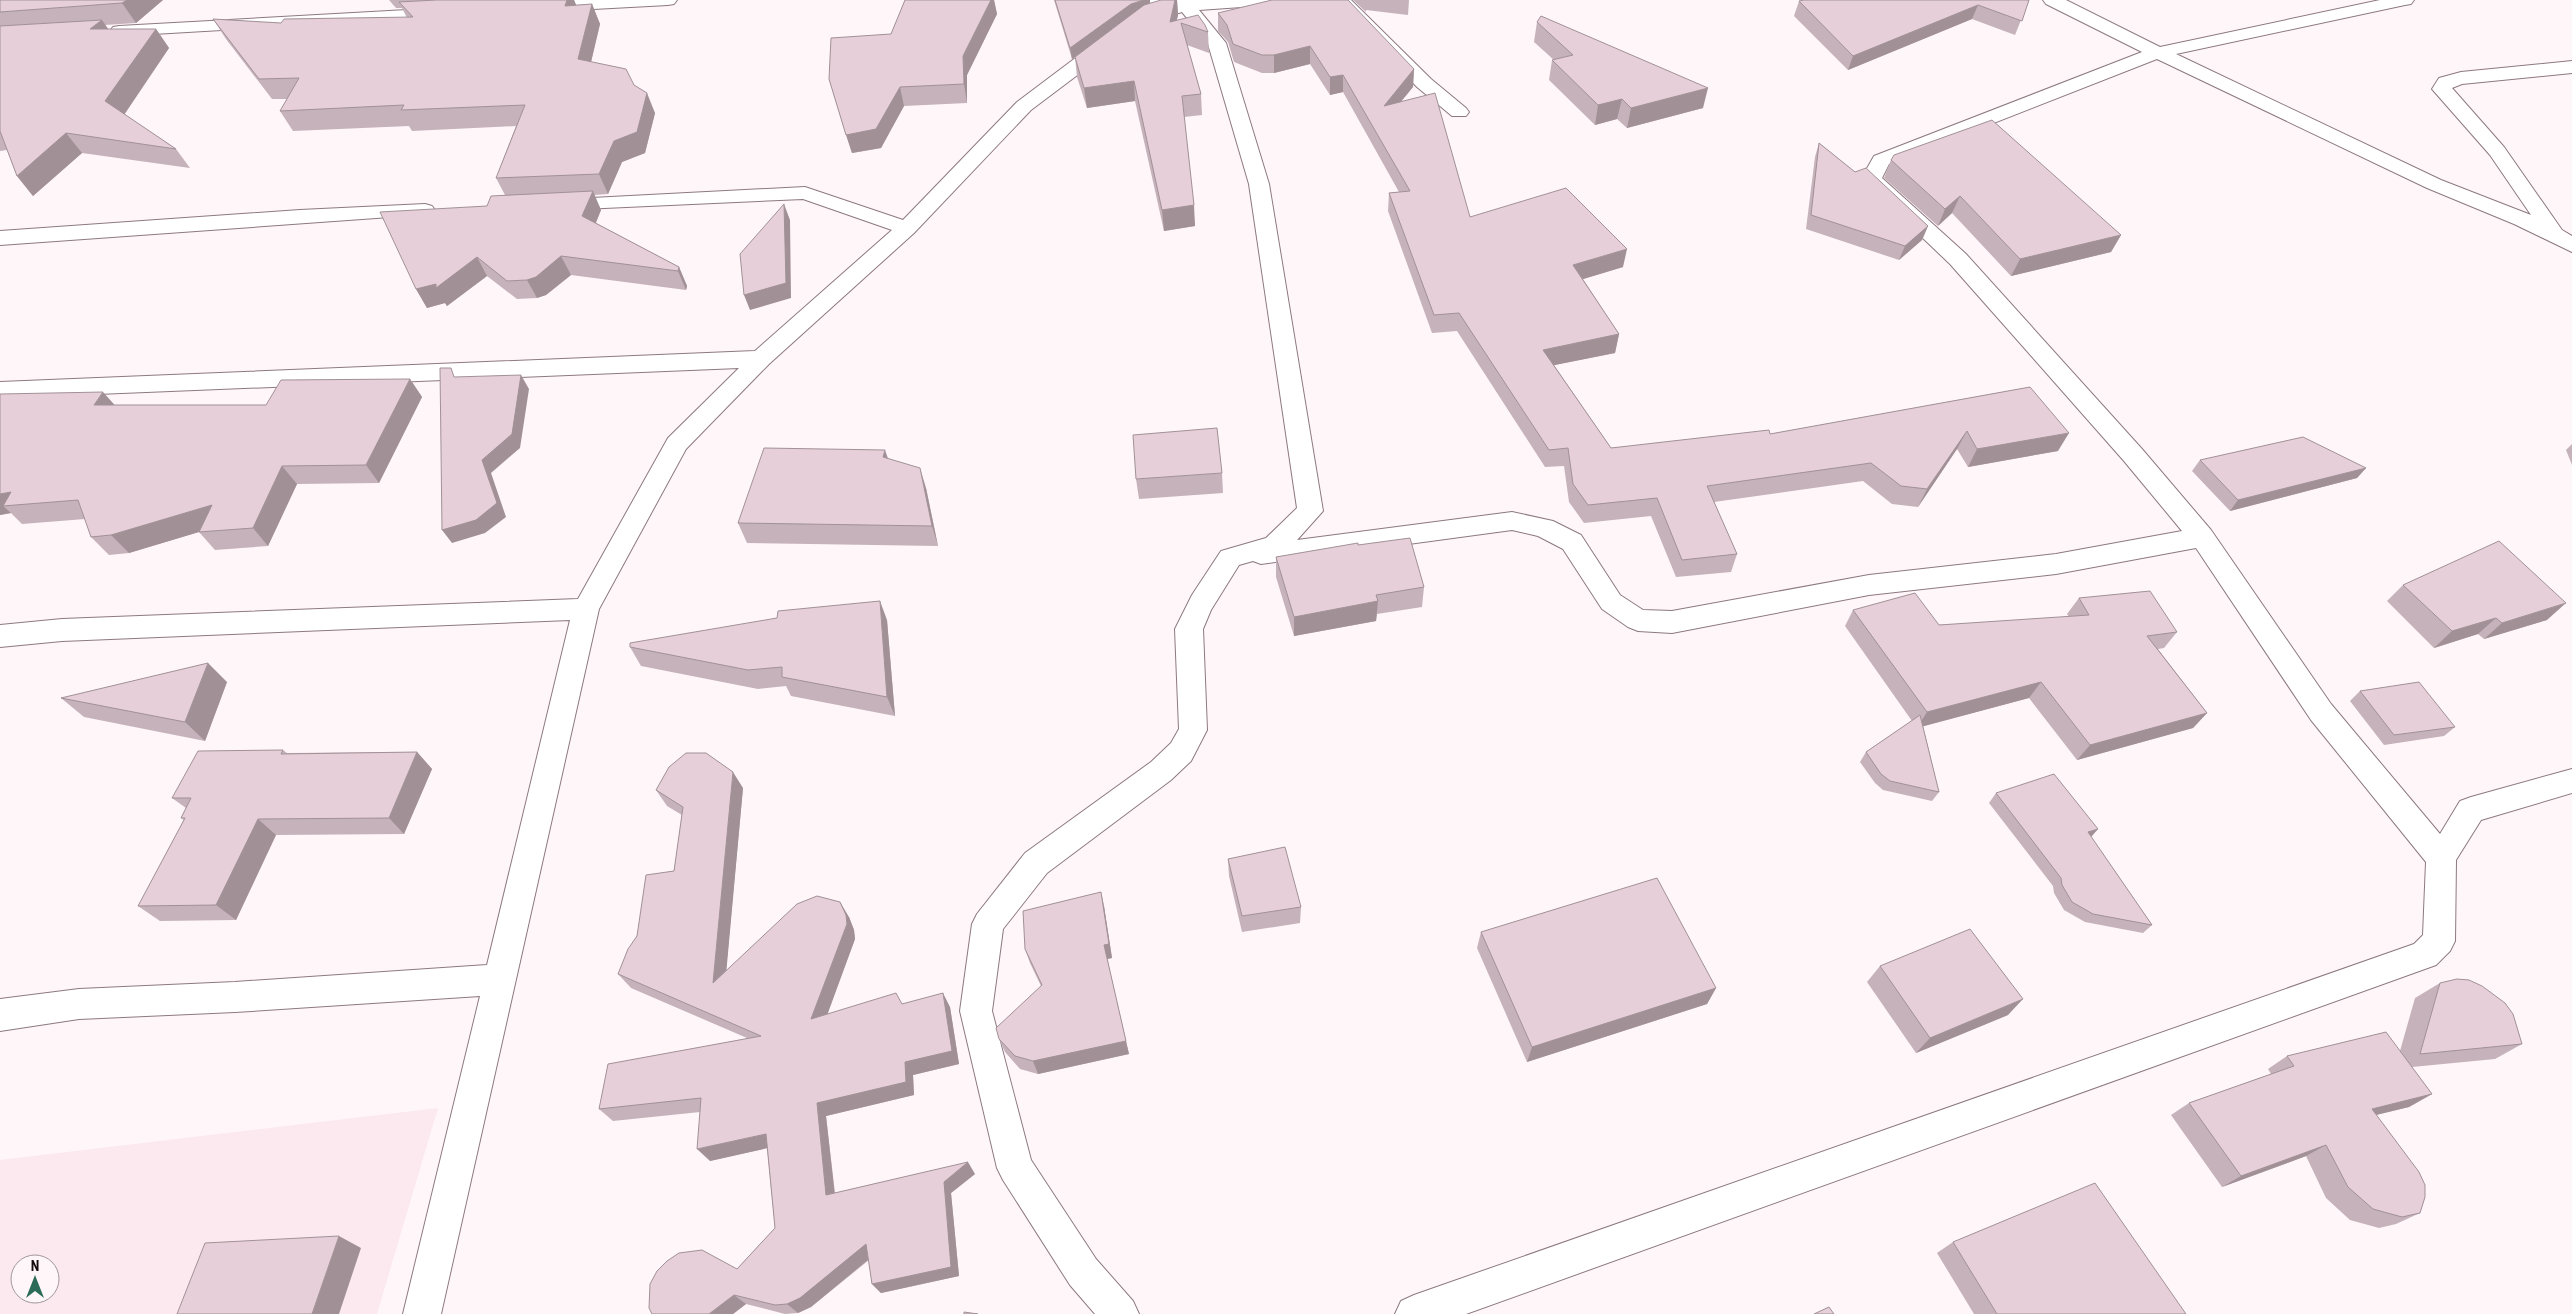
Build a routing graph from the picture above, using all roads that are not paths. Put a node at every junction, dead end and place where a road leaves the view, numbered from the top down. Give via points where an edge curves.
1 (668, 0) edge
2 (1136, 0) edge
3 (1270, 0) edge
4 (1341, 0) edge
5 (2052, 0) edge
6 (2405, 0) edge
7 (1189, 3) edge
8 (539, 7) edge
9 (460, 12) edge
10 (104, 32) edge
11 (2156, 53) junction
12 (2572, 67) edge
13 (1459, 112) dead end
14 (538, 205) edge
15 (448, 209) edge
16 (907, 228) junction
17 (2552, 231) junction
18 (0, 238) edge
19 (2572, 245) edge
20 (760, 358) junction
21 (0, 390) edge
22 (2202, 537) junction
23 (1230, 558) junction
24 (586, 609) junction
25 (0, 636) edge
26 (2572, 781) edge
27 (2441, 858) junction
28 (502, 979) junction
29 (0, 1015) edge
30 (422, 1314) edge
31 (1120, 1314) edge
32 (1414, 1314) edge

1 - 8 street
2 - 7 street
3 - 7 street
4 - 13 street via 1424,83
5 - 11 street
6 - 11 street
7 - 16 street via 1140,20 1024,106
7 - 23 street via 1217,43 1259,184 1310,511 1274,545
9 - 10 street
11 - 17 street via 2438,186
11 - 22 street via 1881,160 1871,179 1958,259
12 - 17 street via 2461,78 2446,82 2442,89 2497,151
14 - 16 street via 805,193
15 - 18 street via 300,216
16 - 20 street
17 - 19 street
20 - 21 street
20 - 24 street via 677,444
22 - 23 street via 2056,564 1869,585 1672,622 1638,620 1611,602 1572,542 1544,528 1512,521
22 - 27 street via 2321,712
23 - 31 street via 1194,614 1189,629 1193,730 1181,752 1161,771 1036,863 988,924 976,1011 1015,1168 1083,1272
24 - 25 street via 62,630
24 - 28 street
26 - 27 street via 2471,810
27 - 32 street via 2439,941 2425,955
28 - 29 street via 79,1004
28 - 30 street

